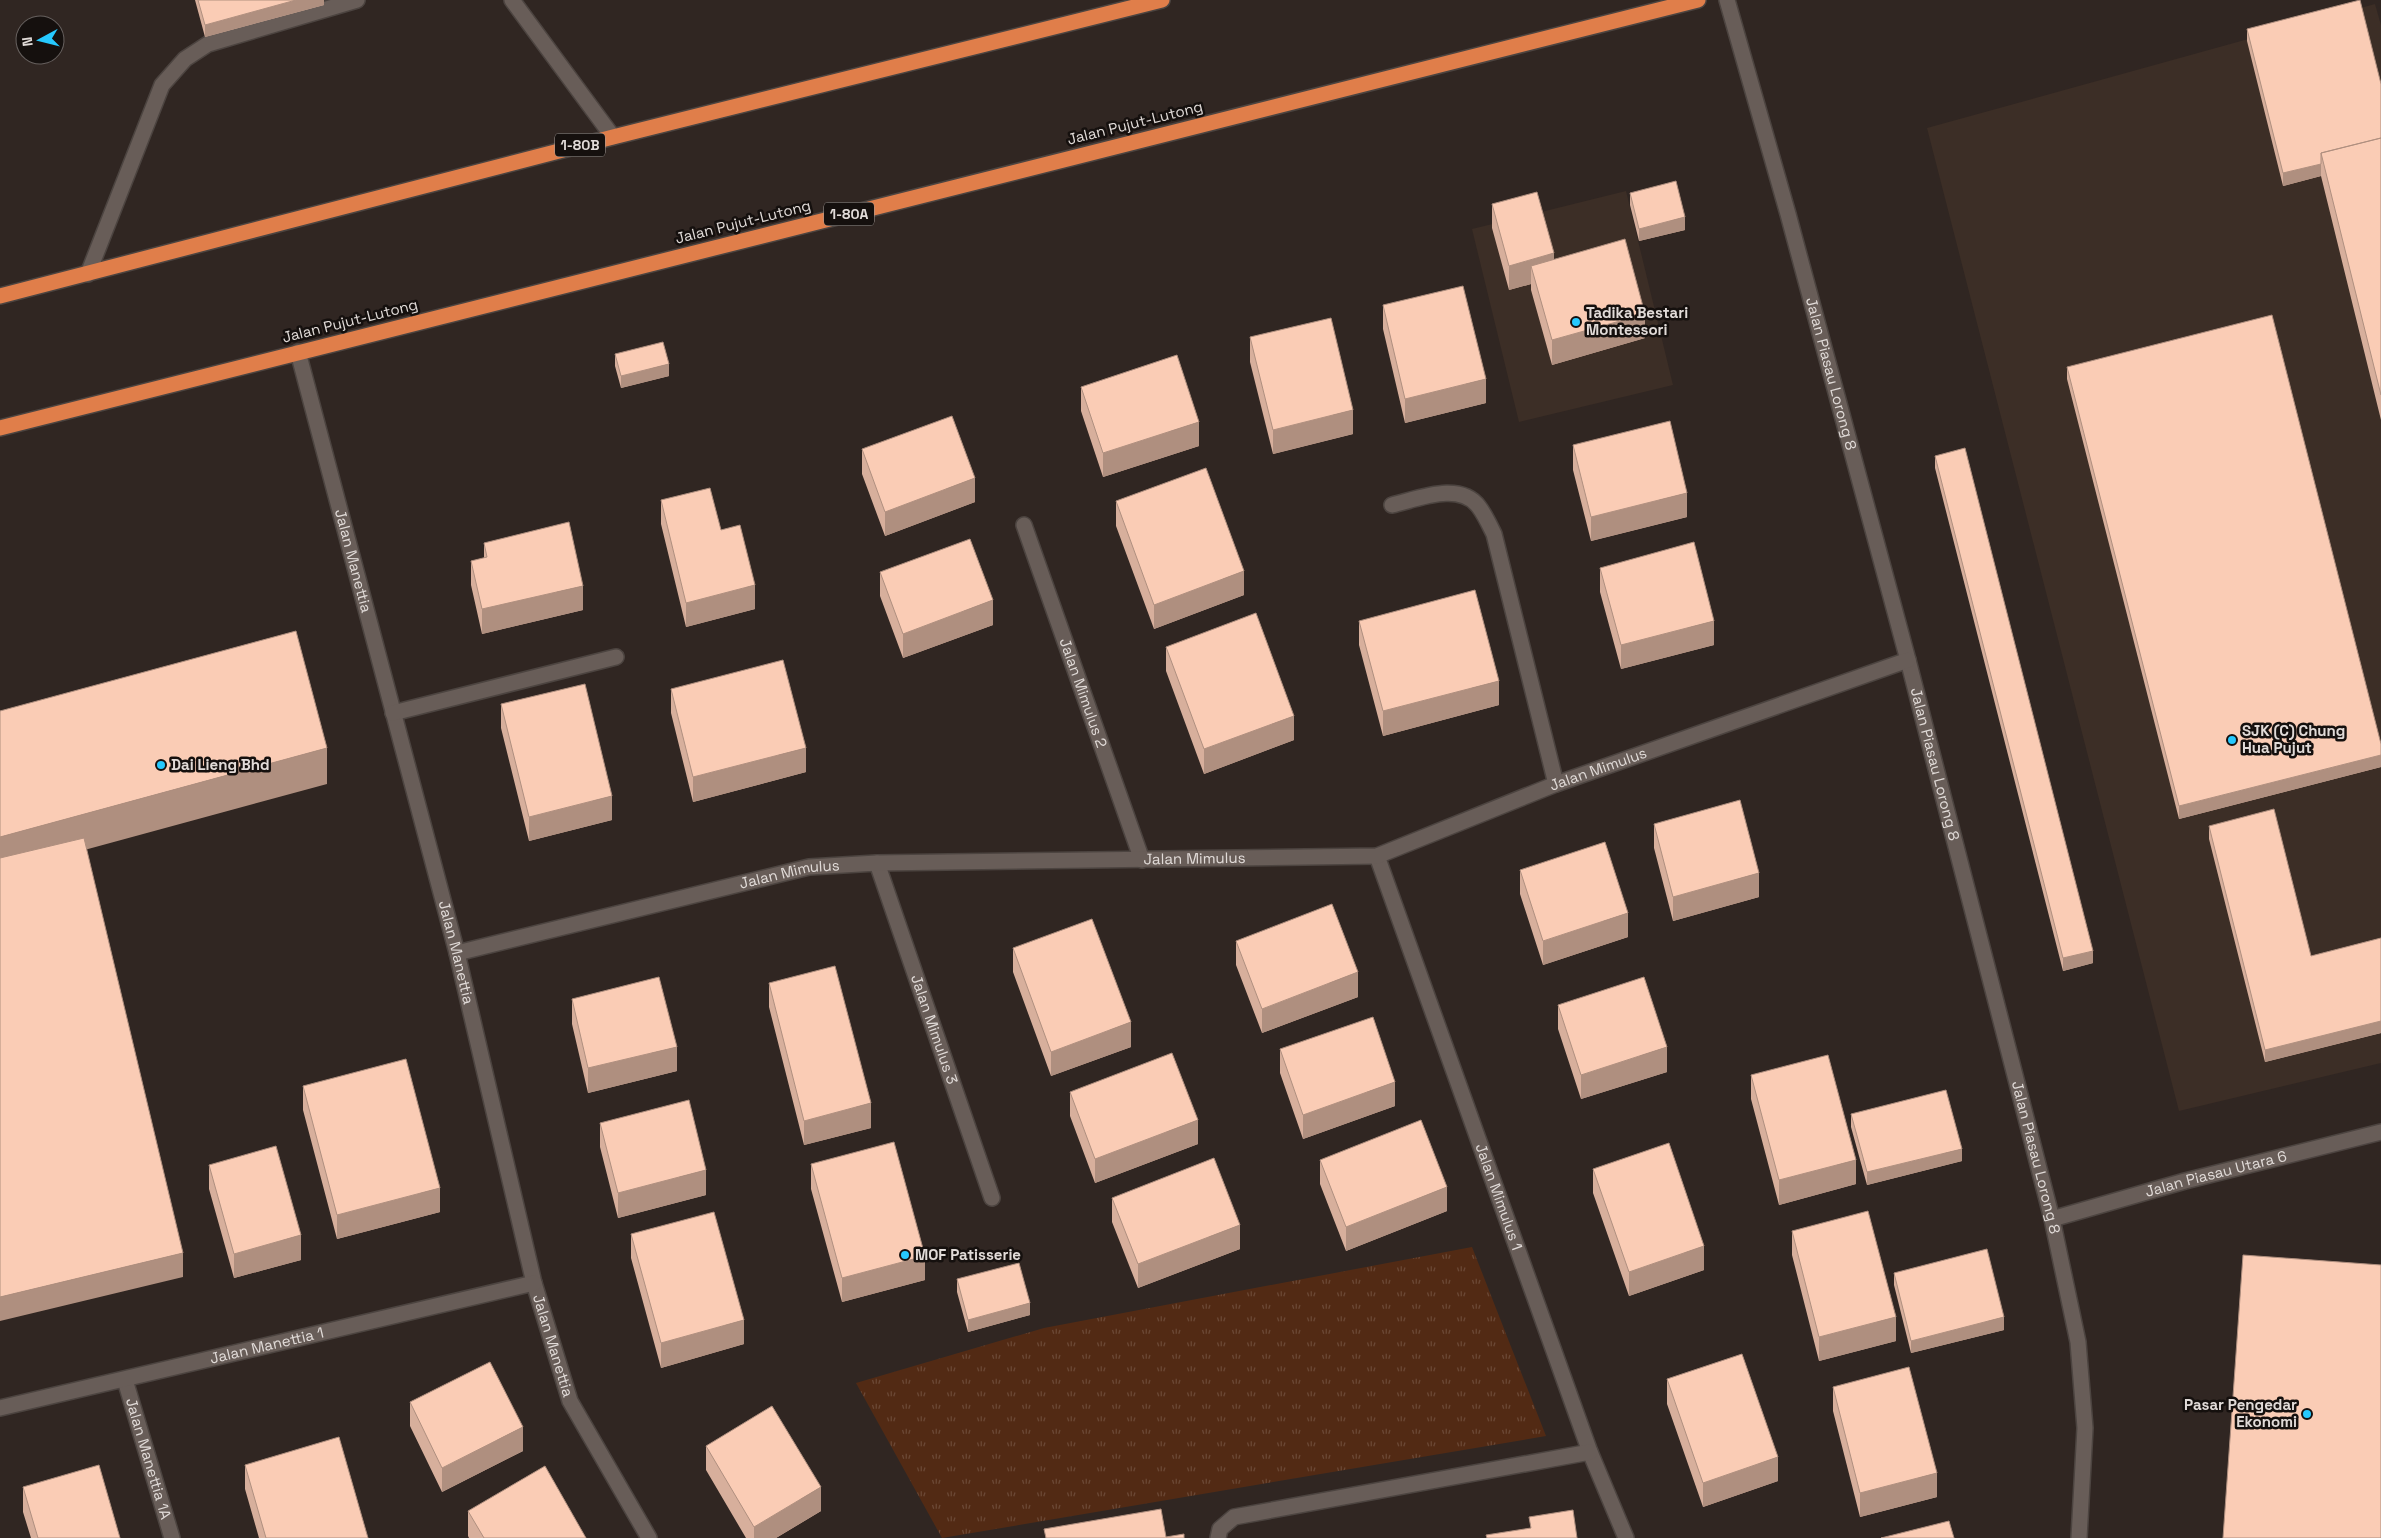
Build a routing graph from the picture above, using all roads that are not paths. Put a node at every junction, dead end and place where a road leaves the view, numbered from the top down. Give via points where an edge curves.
1 (357, 0) edge
2 (512, 0) edge
3 (1162, 0) edge
4 (1698, 0) edge
5 (1727, 0) edge
6 (613, 137) junction
7 (88, 274) junction
8 (0, 296) edge
9 (298, 352) junction
10 (0, 428) edge
11 (1392, 505) dead end
12 (1024, 525) dead end
13 (616, 657) dead end
14 (1908, 660) junction
15 (393, 713) junction
16 (1556, 784) junction
17 (1377, 856) junction
18 (1142, 860) junction
19 (877, 863) junction
20 (457, 953) junction
21 (2381, 1132) edge
22 (992, 1198) dead end
23 (2052, 1218) junction
24 (534, 1283) junction
25 (125, 1380) junction
26 (0, 1408) edge
27 (1590, 1452) junction
28 (172, 1538) edge
29 (649, 1538) edge
30 (1218, 1538) edge
31 (1626, 1538) edge
32 (2079, 1538) edge

1 - 7 street via 208,44 185,59 162,85
2 - 6 street
3 - 6 highway, 1-80B
4 - 9 highway, Jalan Pujut-Lutong / 1-80A
5 - 14 street, Jalan Piasau Lorong 8
6 - 7 highway, 1-80B
7 - 8 highway, 1-80B
9 - 10 highway, Jalan Pujut-Lutong / 1-80A
9 - 15 street, Jalan Manettia
11 - 16 street via 1444,493 1466,496 1479,506 1494,534
12 - 18 street, Jalan Mimulus 2
13 - 15 street
14 - 16 street, Jalan Mimulus
14 - 23 street, Jalan Piasau Lorong 8
15 - 20 street, Jalan Manettia
16 - 17 street, Jalan Mimulus
17 - 18 street, Jalan Mimulus
17 - 27 street, Jalan Mimulus 1
18 - 19 street, Jalan Mimulus
19 - 20 street, Jalan Mimulus via 809,867
19 - 22 street, Jalan Mimulus 3
20 - 24 street, Jalan Manettia
21 - 23 street, Jalan Piasau Utara 6
23 - 32 street, Jalan Piasau Lorong 8 via 2078,1342 2085,1428
24 - 25 street, Jalan Manettia 1
24 - 29 street, Jalan Manettia via 570,1401
25 - 26 street, Jalan Manettia 1
25 - 28 street, Jalan Manettia 1A
27 - 30 street via 1234,1517 1220,1529
27 - 31 street, Jalan Mimulus 1

